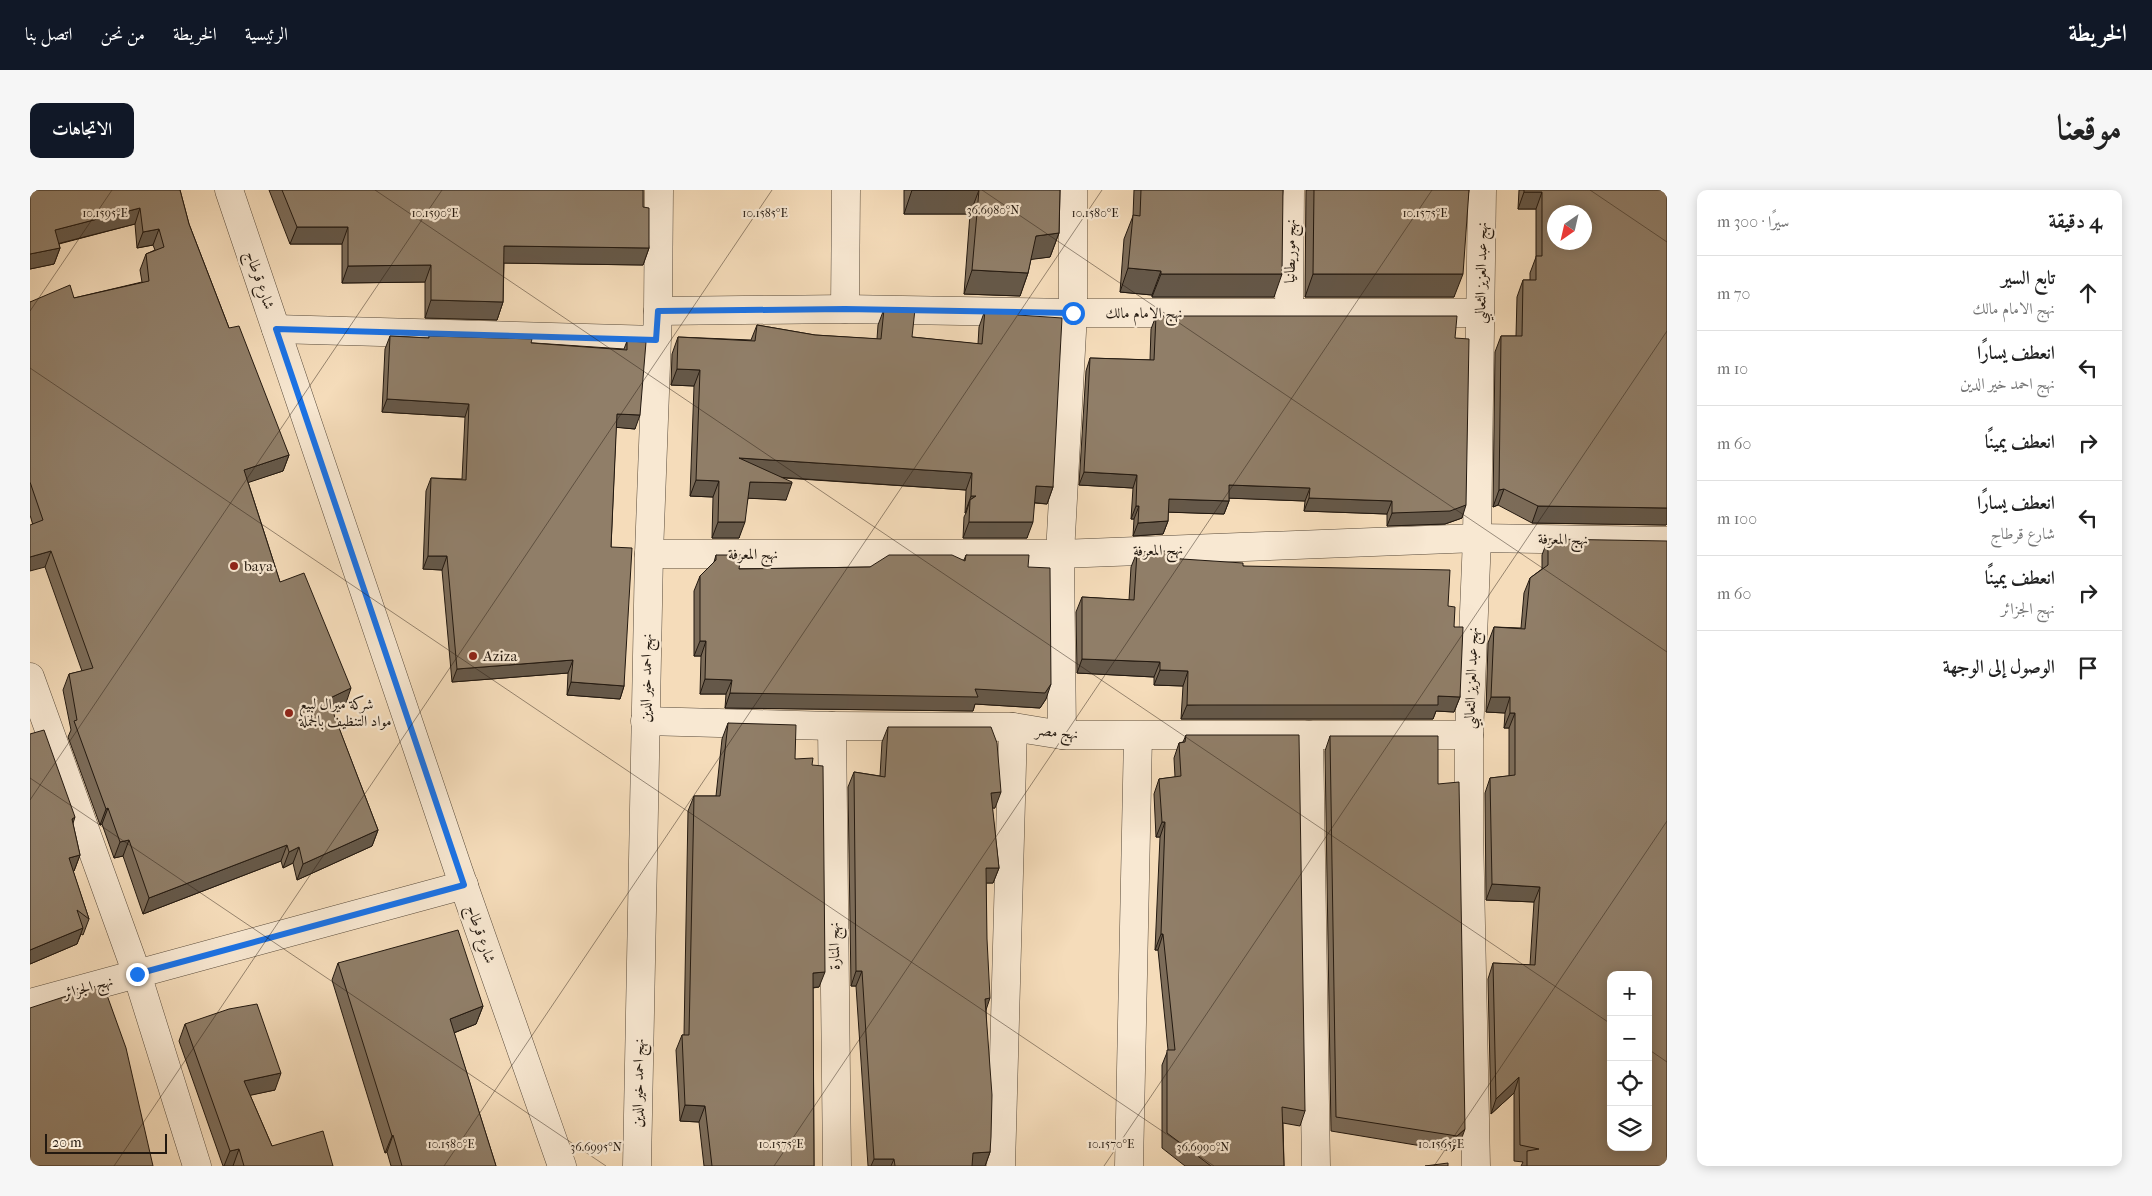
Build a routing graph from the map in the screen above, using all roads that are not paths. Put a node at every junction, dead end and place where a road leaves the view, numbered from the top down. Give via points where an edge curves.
1 (229, 190) edge
2 (659, 190) edge
3 (846, 190) edge
4 (1073, 190) edge
5 (1290, 190) edge
6 (1482, 190) edge
7 (845, 309) junction
8 (658, 311) junction
9 (1289, 312) junction
10 (1073, 313) junction
11 (1480, 313) junction
12 (276, 329) junction
13 (656, 340) junction
14 (1476, 538) junction
15 (1667, 541) edge
16 (649, 554) junction
17 (1060, 554) junction
18 (30, 677) edge
19 (645, 721) junction
20 (832, 726) junction
21 (1013, 727) junction
22 (1062, 735) junction
23 (1309, 735) junction
24 (1469, 735) junction
25 (1138, 736) junction
26 (464, 885) junction
27 (137, 974) junction
28 (30, 1003) edge
29 (197, 1166) edge
30 (562, 1166) edge
31 (636, 1166) edge
32 (837, 1166) edge
33 (1001, 1166) edge
34 (1129, 1166) edge
35 (1316, 1166) edge
36 (1476, 1166) edge

1 - 12 street, شارع قرطاج
2 - 8 street, نهج احمد خير الدين
3 - 7 street
4 - 10 street
5 - 9 street, نهج موريطانيا
6 - 11 street, نهج عبد العزيز الثعالبي
7 - 8 street, نهج الامام مالك
7 - 10 street, نهج الامام مالك
8 - 13 street, نهج احمد خير الدين
9 - 10 street, نهج الامام مالك
9 - 11 street, نهج الامام مالك
10 - 17 street
11 - 14 street, نهج عبد العزيز الثعالبي
12 - 13 street
12 - 26 street, شارع قرطاج
13 - 16 street, نهج احمد خير الدين
14 - 15 street, نهج المعرفة
14 - 17 street, نهج المعرفة
14 - 24 street, نهج عبد العزيز الثعالبي
16 - 17 street, نهج المعرفة
16 - 19 street, نهج احمد خير الدين
17 - 22 street
18 - 27 street
19 - 20 street, نهج مصر
19 - 31 street, نهج احمد خير الدين
20 - 21 street, نهج مصر
20 - 32 street, نهج المنارة
21 - 22 street, نهج مصر
21 - 33 street
22 - 25 street, نهج مصر
23 - 24 street, نهج مصر
23 - 25 street, نهج مصر
23 - 35 street
24 - 36 street, نهج عبد العزيز الثعالبي
25 - 34 street
26 - 27 street, نهج الجزائر
26 - 30 street, شارع قرطاج
27 - 28 street, نهج الجزائر
27 - 29 street

